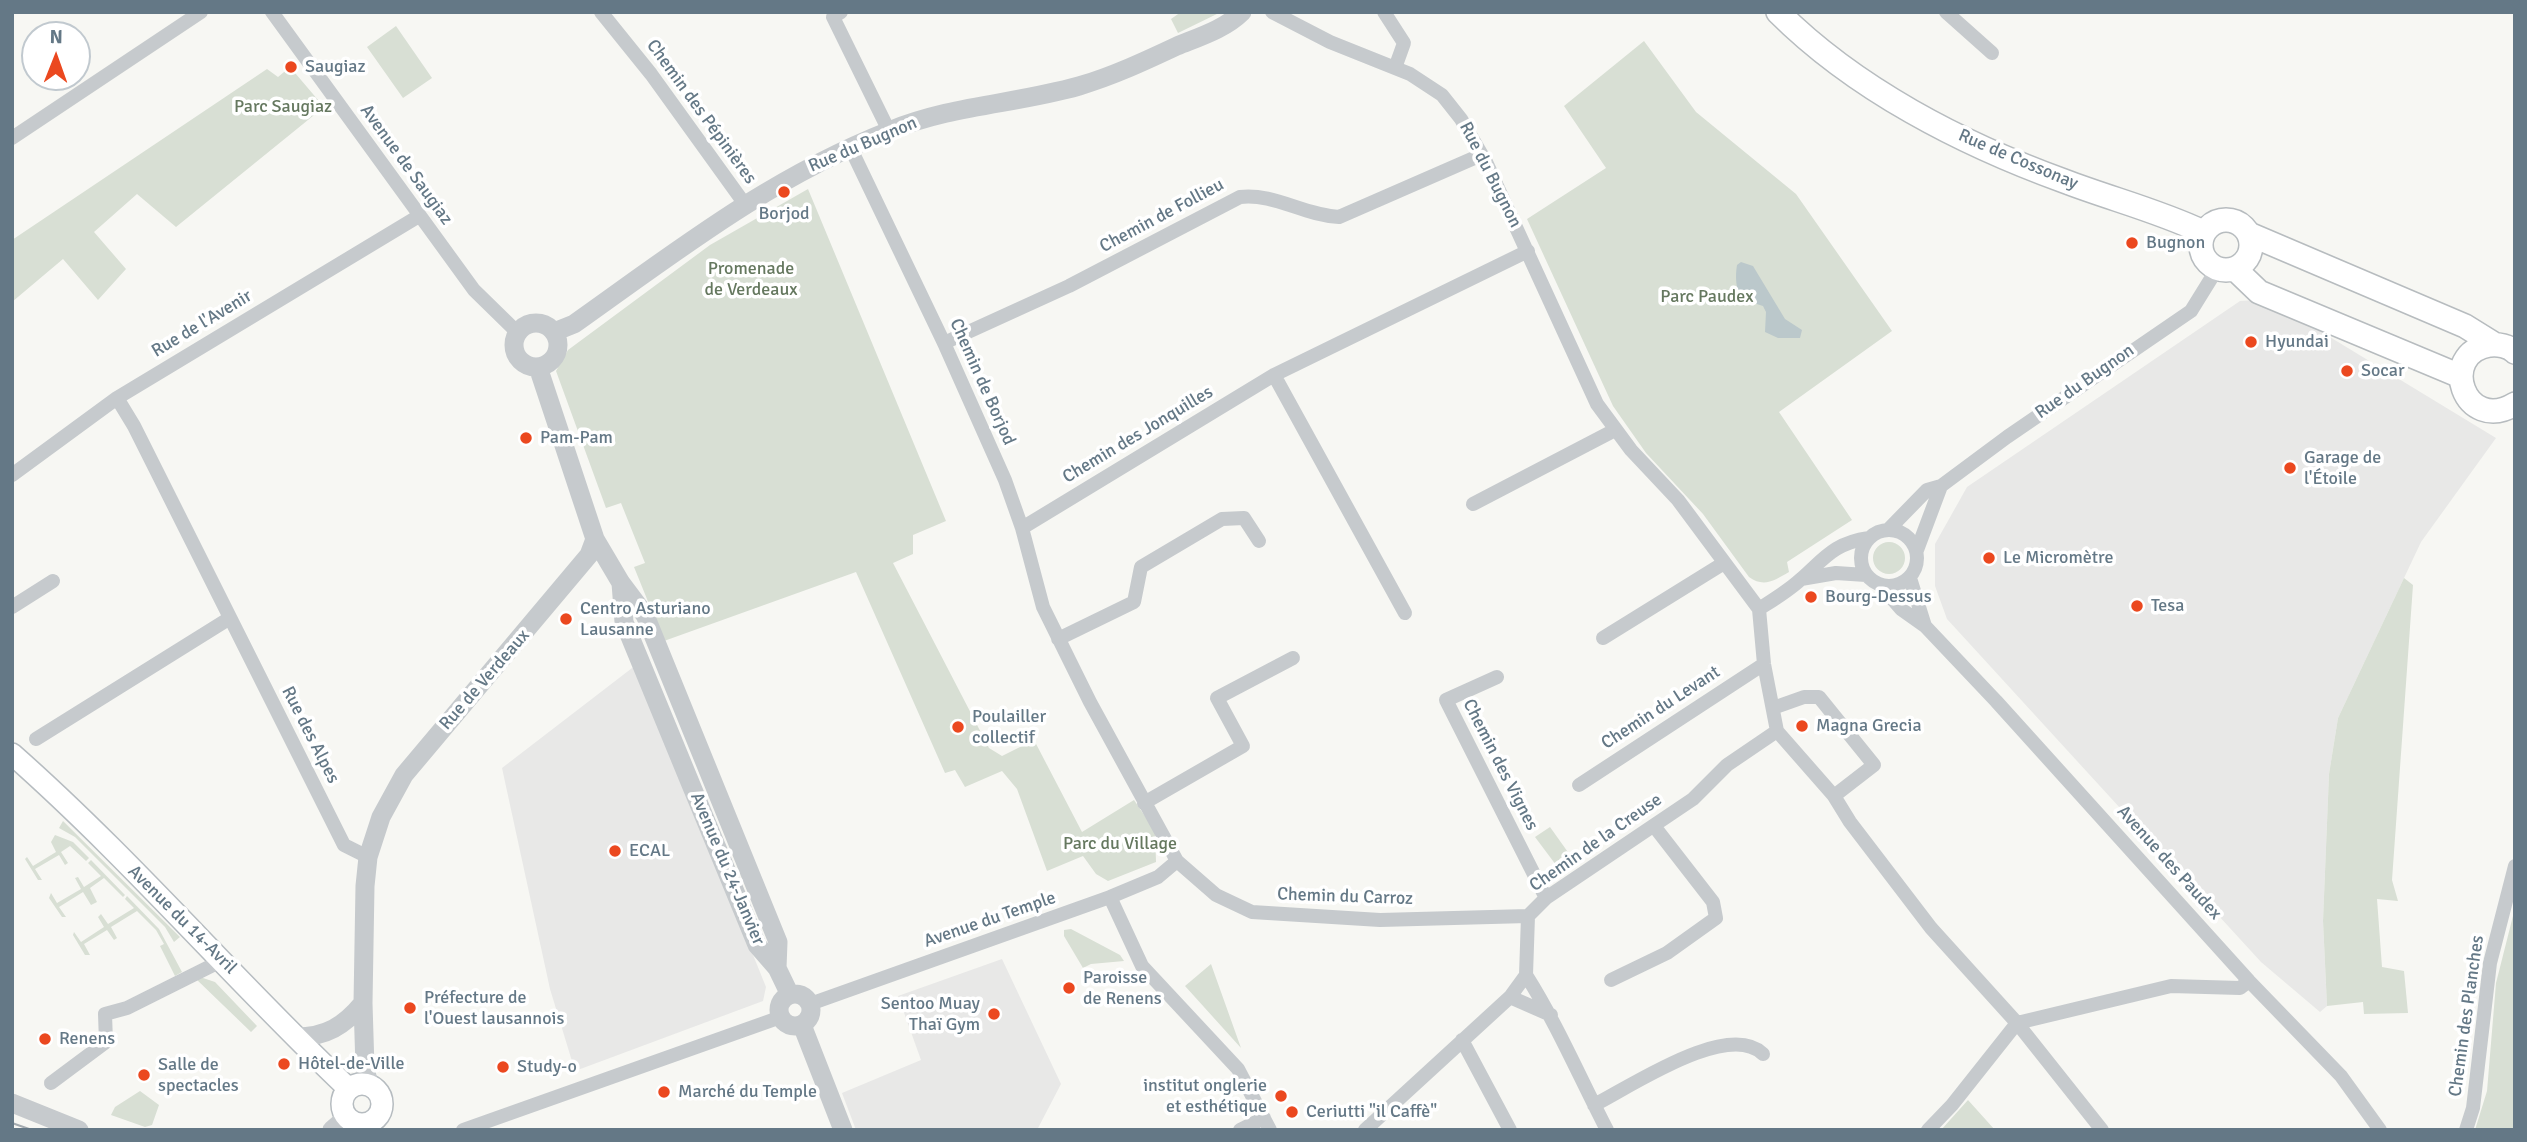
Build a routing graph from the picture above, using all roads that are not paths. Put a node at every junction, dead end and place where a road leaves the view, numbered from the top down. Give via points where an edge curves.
1 (201, 12) edge
2 (272, 12) edge
3 (601, 12) edge
4 (841, 12) edge
5 (1242, 12) edge
6 (1272, 12) edge
7 (1384, 12) edge
8 (1778, 12) edge
9 (1946, 12) edge
10 (1992, 53) dead end
11 (1395, 68) junction
12 (889, 131) junction
13 (12, 138) edge
14 (851, 149) junction
15 (1481, 155) junction
16 (744, 203) junction
17 (419, 216) junction
18 (2203, 232) junction
19 (2249, 234) junction
20 (1528, 251) junction
21 (2226, 269) junction
22 (554, 332) junction
23 (518, 333) junction
24 (944, 343) junction
25 (2509, 346) edge
26 (538, 367) junction
27 (1274, 375) junction
28 (2460, 376) junction
29 (117, 398) junction
30 (2515, 404) edge
31 (1615, 430) junction
32 (12, 475) edge
33 (1941, 486) junction
34 (1473, 504) dead end
35 (1022, 528) junction
36 (1888, 530) junction
37 (1869, 538) junction
38 (595, 539) junction
39 (1259, 541) dead end
40 (1917, 550) junction
41 (1724, 563) junction
42 (1866, 575) junction
43 (1910, 578) junction
44 (1801, 579) junction
45 (53, 581) dead end
46 (621, 583) junction
47 (1881, 586) junction
48 (12, 607) edge
49 (1759, 609) junction
50 (1405, 613) dead end
51 (230, 618) junction
52 (1925, 626) junction
53 (1603, 638) dead end
54 (1058, 639) junction
55 (660, 651) junction
56 (1293, 658) dead end
57 (639, 659) junction
58 (1764, 664) junction
59 (1497, 677) dead end
60 (1773, 708) junction
61 (1777, 731) junction
62 (36, 739) dead end
63 (12, 754) edge
64 (702, 758) junction
65 (682, 765) junction
66 (1579, 785) dead end
67 (1834, 796) junction
68 (1144, 803) junction
69 (1654, 826) junction
70 (368, 857) junction
71 (1177, 861) junction
72 (2515, 866) edge
73 (1110, 898) junction
74 (1546, 898) junction
75 (1528, 916) junction
76 (223, 960) junction
77 (777, 968) junction
78 (1526, 975) junction
79 (1611, 980) dead end
80 (2249, 981) junction
81 (790, 995) junction
82 (1510, 997) junction
83 (363, 1003) junction
84 (810, 1004) junction
85 (1551, 1016) junction
86 (781, 1017) junction
87 (2017, 1023) junction
88 (802, 1025) junction
89 (296, 1037) junction
90 (1462, 1040) junction
91 (1763, 1054) dead end
92 (51, 1083) dead end
93 (359, 1087) junction
94 (12, 1103) edge
95 (1594, 1105) junction
96 (380, 1123) edge
97 (339, 1124) edge
98 (1267, 1124) edge
99 (79, 1130) edge
100 (463, 1130) edge
101 (843, 1130) edge
102 (1240, 1130) edge
103 (1365, 1130) edge
104 (1510, 1130) edge
105 (1607, 1130) edge
106 (1928, 1130) edge
107 (2102, 1130) edge
108 (2380, 1130) edge
109 (2466, 1130) edge

1 - 13 street
2 - 17 street, Avenue de Saugiaz
3 - 16 street, Chemin des Pépinières
4 - 12 street via 833,17
5 - 12 street, Rue du Bugnon via 1216,29 1109,76 985,103
6 - 11 street, Rue du Bugnon
7 - 11 street via 1404,43
8 - 18 main road, Rue de Cossonay via 1860,79 1979,147
9 - 10 street
11 - 15 street, Rue du Bugnon via 1442,94
12 - 14 street, Rue du Bugnon
14 - 16 street, Rue du Bugnon
14 - 24 street, Chemin de Borjod
15 - 20 street, Rue du Bugnon
15 - 24 street, Chemin de Follieu via 1339,217 1316,216 1258,195 1240,197 1069,286
16 - 22 street, Rue du Bugnon via 574,324
17 - 23 street, Avenue de Saugiaz via 474,290
17 - 29 street, Rue de l'Avenir
18 - 19 main road via 2227,219 2240,223
18 - 21 main road via 2200,247 2206,260
19 - 21 main road via 2250,255
19 - 25 main road
20 - 27 street, Chemin des Jonquilles
20 - 31 street, Rue du Bugnon via 1597,404
21 - 28 main road via 2259,292
21 - 33 street, Rue du Bugnon via 2191,311
22 - 23 street via 536,324
22 - 26 street via 558,351 550,362
23 - 26 street via 516,353 525,364
24 - 35 street, Chemin de Borjod
25 - 28 main road via 2479,347 2467,357
26 - 38 street
27 - 35 street, Chemin des Jonquilles
27 - 50 street
28 - 30 main road via 2468,400 2484,411 2503,411
29 - 32 street, Rue de l'Avenir
29 - 51 street, Rue des Alpes
31 - 34 street
31 - 41 street, Rue du Bugnon via 1678,499
33 - 36 street, Rue du Bugnon via 1927,490
33 - 40 street
35 - 54 street, Chemin de Borjod via 1042,607
36 - 37 street, Rue du Bugnon
36 - 40 street via 1900,532
37 - 42 street via 1862,549
37 - 44 street, Rue du Bugnon via 1848,541
38 - 46 street, Avenue du 24-Janvier
38 - 70 street, Rue de Verdeaux via 590,555 404,775 381,817
39 - 54 street via 1244,517 1222,519 1140,567 1134,603
40 - 43 street via 1917,565
41 - 49 street, Rue du Bugnon
41 - 53 street
42 - 44 street, Rue du Bugnon via 1836,573
42 - 47 street
43 - 47 street via 1897,586
43 - 52 street, Avenue des Paudex
44 - 49 street, Rue du Bugnon
45 - 48 street
46 - 55 street, Avenue du 24-Janvier via 645,615
46 - 57 street, Avenue du 24-Janvier via 624,622
47 - 52 street, Avenue des Paudex via 1901,609
49 - 58 street
51 - 62 street
51 - 70 street, Rue des Alpes via 344,845
52 - 80 street, Avenue des Paudex
54 - 68 street, Chemin de Borjod
55 - 57 street
55 - 64 street, Avenue du 24-Janvier
56 - 68 street via 1217,698 1243,746
57 - 65 street, Avenue du 24-Janvier
58 - 60 street
58 - 66 street, Chemin du Levant
59 - 74 street, Chemin des Vignes via 1446,699
60 - 61 street
60 - 67 street via 1819,697 1874,765
61 - 67 street
61 - 69 street, Chemin de la Creuse via 1727,765 1693,799
63 - 76 main road, Avenue du 14-Avril
64 - 65 street
64 - 77 street, Avenue du 24-Janvier via 778,942
65 - 77 street, Avenue du 24-Janvier via 757,945
67 - 87 street via 1931,928
68 - 71 street, Chemin de Borjod
69 - 74 street, Chemin de la Creuse
69 - 79 street via 1713,902 1716,918 1667,953
70 - 83 street, Rue de Verdeaux
71 - 73 street, Avenue du Temple via 1158,877
71 - 75 street, Chemin du Carroz via 1216,894 1252,912 1380,920
72 - 109 street, Chemin des Planches via 2490,962 2473,1108
73 - 84 street, Avenue du Temple
73 - 98 street via 1142,966 1238,1069
74 - 75 street, Chemin de la Creuse
75 - 78 street, Chemin de la Creuse
76 - 89 main road, Avenue du 14-Avril
76 - 92 street via 127,1008 105,1014 106,1042
77 - 81 street, Avenue du 24-Janvier
78 - 82 street
78 - 85 street
80 - 87 street via 2240,988 2171,986
80 - 108 street, Avenue des Paudex via 2341,1076
81 - 84 street via 804,996
81 - 86 street via 782,1002
82 - 85 street
82 - 90 street
83 - 89 street via 332,1031
83 - 93 street, Rue de Verdeaux via 366,1068
84 - 88 street via 811,1013
85 - 95 street
86 - 88 street via 787,1024
86 - 100 street
87 - 106 street
87 - 107 street
88 - 101 street
89 - 93 main road, Avenue du 14-Avril
90 - 103 street
90 - 104 street
91 - 95 street via 1743,1044 1714,1045
93 - 96 main road, Avenue du 14-Avril via 381,1096
93 - 97 main road, Avenue du 14-Avril via 342,1106
94 - 99 street
95 - 105 street
96 - 97 main road, Avenue du 14-Avril
98 - 102 street

